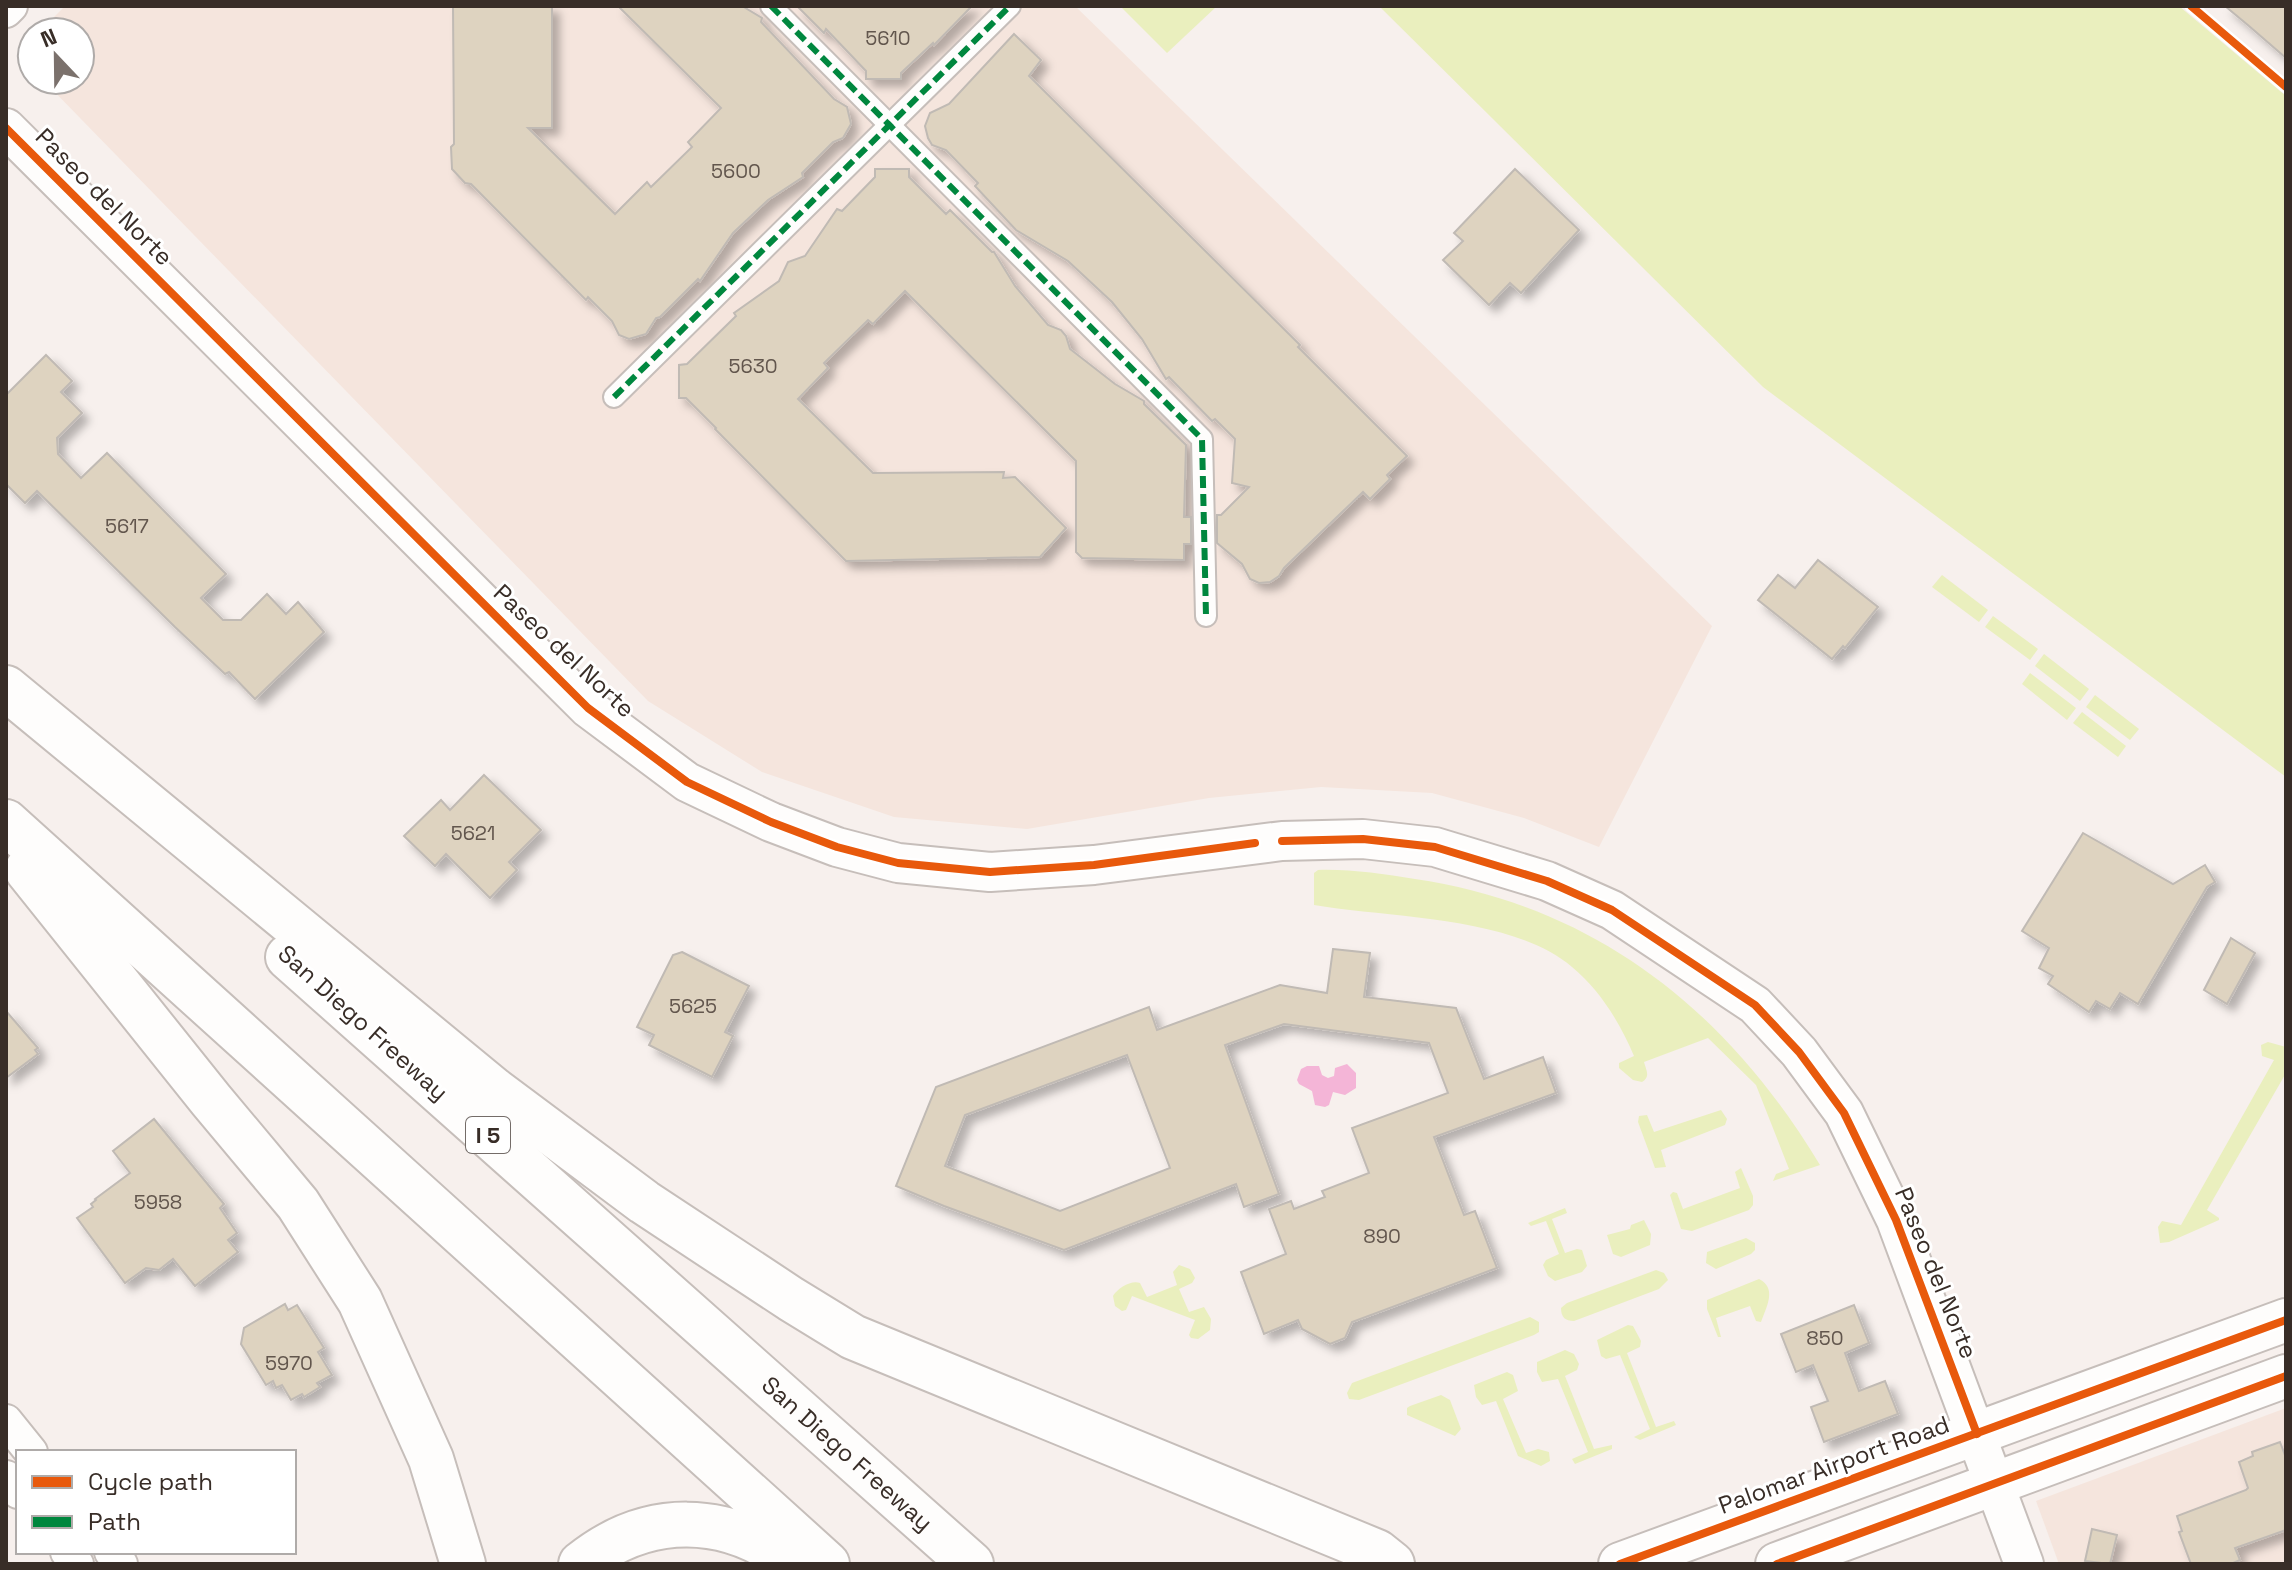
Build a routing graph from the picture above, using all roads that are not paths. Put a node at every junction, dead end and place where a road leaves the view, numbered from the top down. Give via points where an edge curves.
1 (11, 6) edge
2 (771, 6) edge
3 (1010, 6) edge
4 (6, 11) edge
5 (889, 126) junction
6 (6, 128) edge
7 (614, 397) dead end
8 (1206, 616) dead end
9 (6, 688) edge
10 (6, 706) edge
11 (6, 822) edge
12 (6, 843) edge
13 (2286, 1320) edge
14 (2286, 1376) edge
15 (6, 1421) edge
16 (1977, 1434) junction
17 (29, 1450) edge
18 (1995, 1483) junction
19 (463, 1564) edge
20 (581, 1564) edge
21 (793, 1564) edge
22 (827, 1564) edge
23 (971, 1564) edge
24 (1392, 1564) edge
25 (1620, 1564) edge
26 (1777, 1564) edge
27 (2024, 1564) edge

1 - 4 street
2 - 5 street
3 - 5 street
5 - 7 street
5 - 8 street via 1202,439
6 - 16 main road, Paseo del Norte via 588,708 687,782 837,847 898,863 990,872 1094,865 1282,841 1363,839 1435,847 1547,881 1599,904 1708,973 1755,1005 1799,1052 1844,1113 1896,1220
9 - 24 highway via 494,1090 644,1202 791,1299 853,1337 1377,1552
10 - 23 highway, San Diego Freeway / I 5
11 - 22 highway
12 - 19 highway via 298,1204 360,1301 431,1459
13 - 16 main road, Palomar Airport Road
14 - 18 main road
15 - 17 street
16 - 18 main road, Paseo del Norte
16 - 25 main road, Palomar Airport Road
18 - 26 main road
18 - 27 main road, Paseo del Norte
20 - 21 highway via 614,1541 667,1524 725,1528

